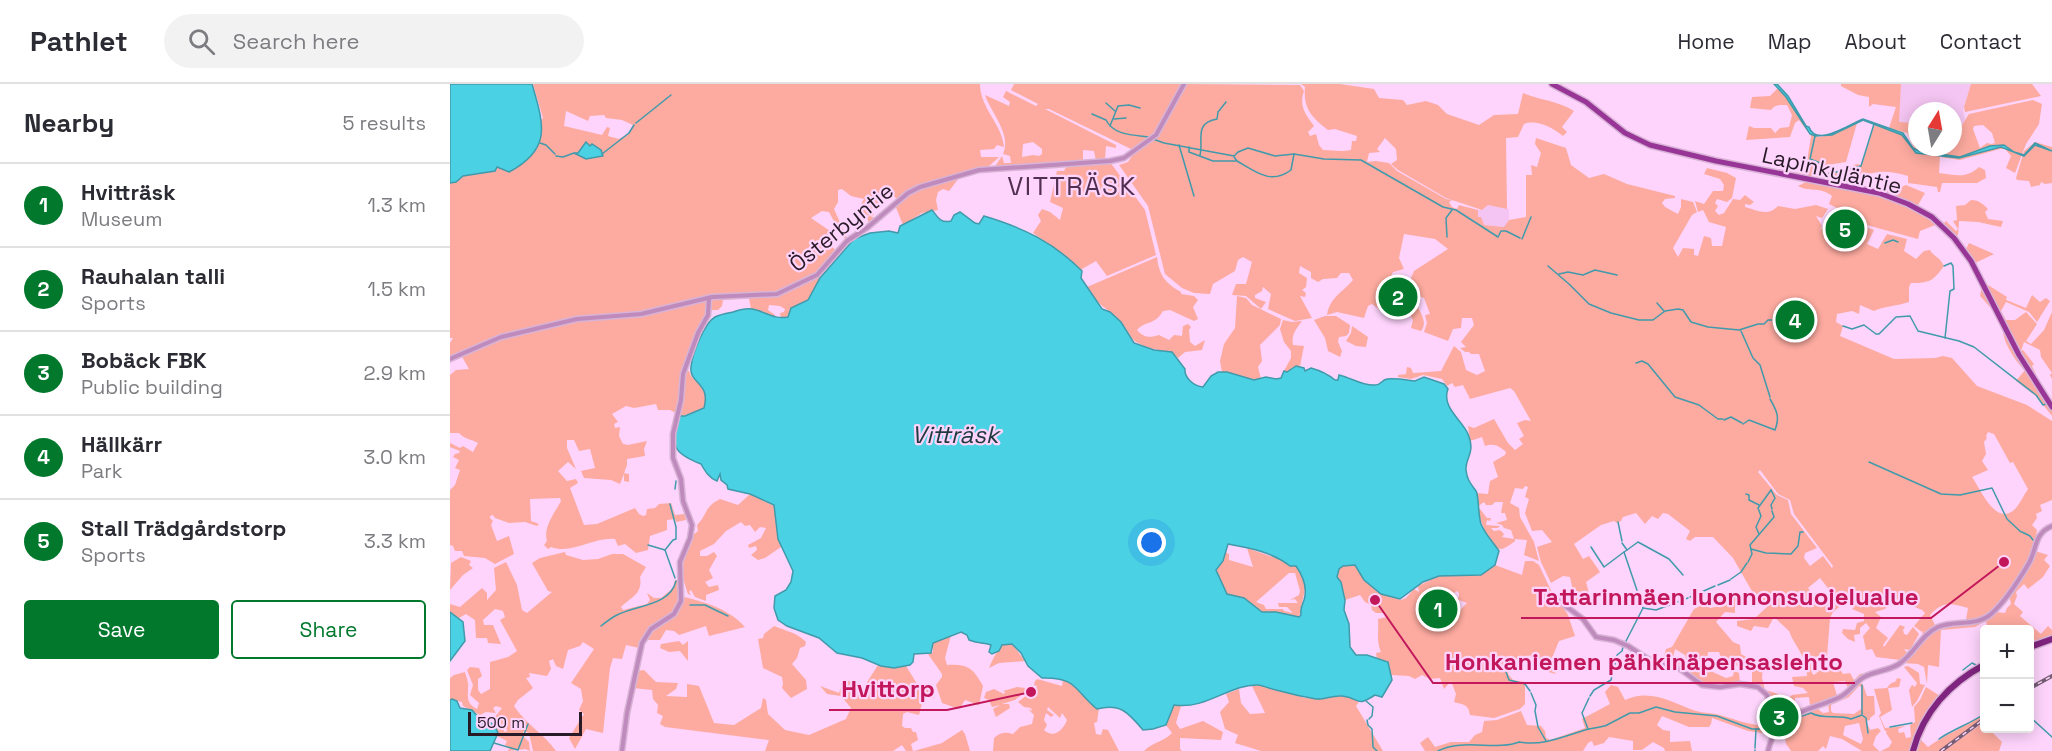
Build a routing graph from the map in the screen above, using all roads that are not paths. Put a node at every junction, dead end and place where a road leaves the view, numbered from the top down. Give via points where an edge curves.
1 (1184, 84) edge
2 (1552, 84) edge
3 (709, 298) junction
4 (450, 359) edge
5 (2052, 407) edge
6 (2052, 526) edge
7 (1558, 602) dead end
8 (2052, 639) edge
9 (2034, 646) edge
10 (1980, 668) edge
11 (1778, 728) junction
12 (622, 751) edge
13 (1768, 751) edge
14 (1913, 751) edge

1 - 3 street, Österbyntie via 1160,130 1124,158 974,171 920,187 847,241 812,278 777,294
2 - 5 main road, Lapinkyläntie via 1650,145 1869,191 1923,212 1945,228 1968,255 2019,355
3 - 4 street, Österbyntie via 641,314 561,322 501,337
3 - 12 street via 708,315 683,377 673,434 673,458 692,525 680,562 682,598 674,614 651,630 642,643
6 - 11 street via 2040,535 2028,564 1992,613 1978,622 1934,629 1903,661 1863,677 1842,695 1792,715
7 - 11 street via 1583,619 1596,637 1628,646 1654,663 1680,669 1702,686 1740,684 1761,689 1767,694
8 - 9 highway
10 - 14 highway via 1940,700 1923,724
11 - 13 street

